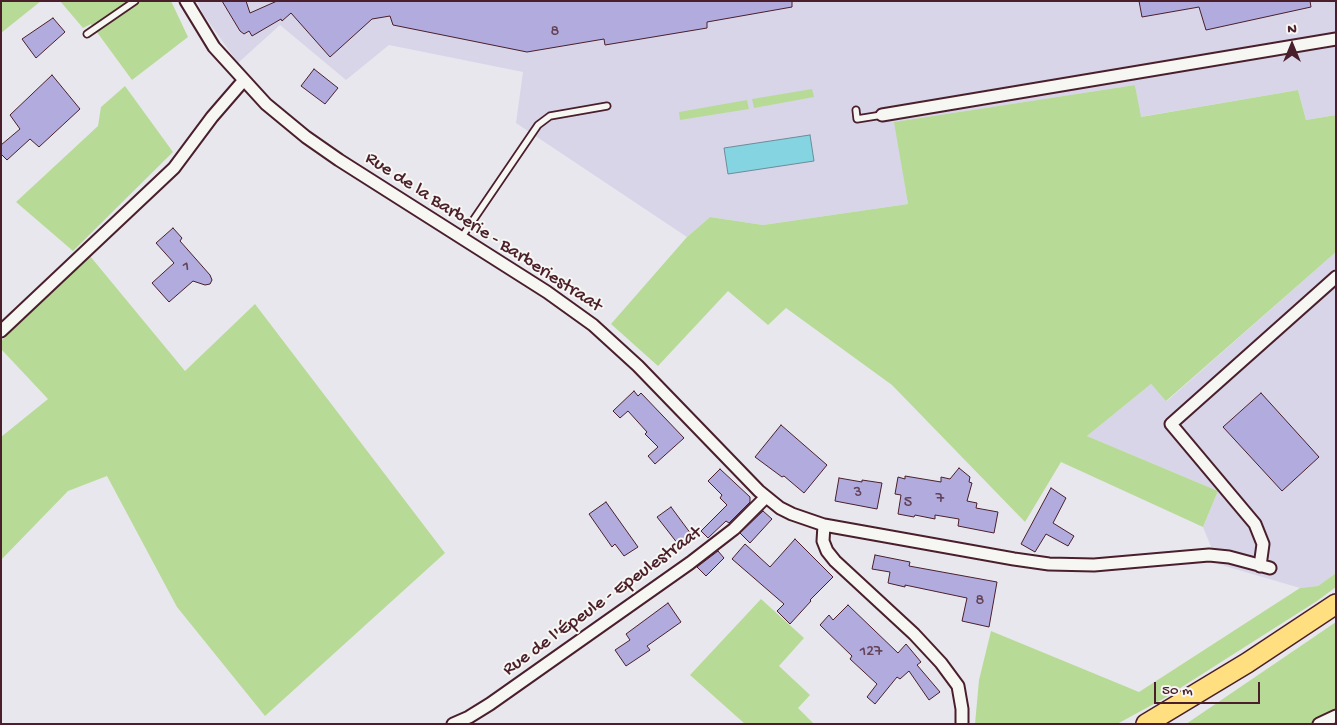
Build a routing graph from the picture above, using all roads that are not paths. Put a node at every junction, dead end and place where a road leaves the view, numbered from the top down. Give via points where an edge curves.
1 (135, 1) edge
2 (186, 1) edge
3 (87, 34) dead end
4 (1336, 39) edge
5 (244, 80) junction
6 (607, 106) dead end
7 (856, 110) dead end
8 (882, 115) joint
9 (461, 238) junction
10 (1336, 277) edge
11 (1, 331) edge
12 (766, 497) junction
13 (824, 524) junction
14 (1336, 604) edge
15 (1336, 716) edge
16 (453, 724) edge
17 (962, 724) edge
18 (1146, 724) edge
19 (1319, 724) edge

1 - 3 lane
2 - 5 street, Rue de la Barberie - Barberiestraat via 214,47
4 - 8 street
5 - 9 street, Rue de la Barberie - Barberiestraat via 266,104 306,137
5 - 11 street via 212,116 174,168
6 - 9 lane via 550,116 538,124
7 - 8 lane via 858,119
9 - 12 street, Rue de la Barberie - Barberiestraat via 547,292 593,326 638,366
10 - 13 street, Rue de la Barberie - Barberiestraat via 1171,424 1256,524 1263,544 1265,567 1209,555 1094,565 1049,564
12 - 13 street, Rue de la Barberie - Barberiestraat via 792,514
12 - 16 street, Rue de l'Épeule - Epeulestraat via 734,529 690,563 490,704
13 - 17 street via 823,541 835,561 914,634 941,662 958,686
14 - 18 highway via 1247,664
15 - 19 street

